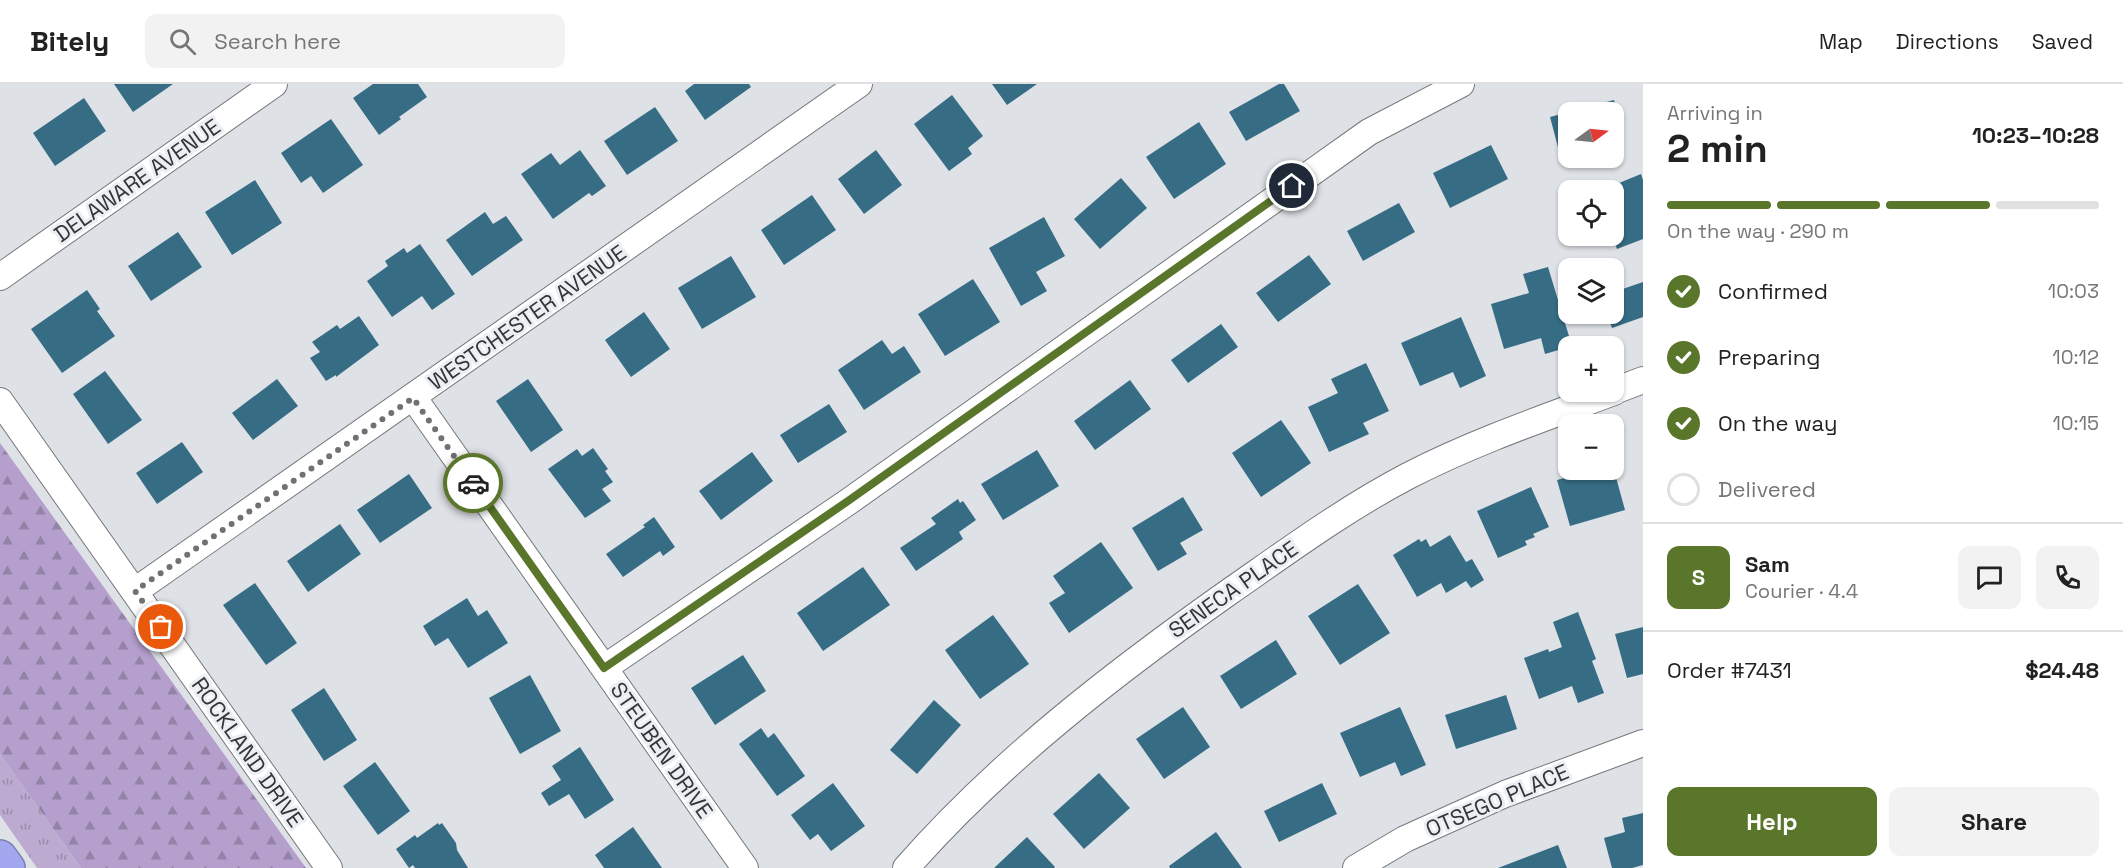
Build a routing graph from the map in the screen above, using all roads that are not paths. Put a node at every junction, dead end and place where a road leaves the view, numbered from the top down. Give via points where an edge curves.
1 (274, 84) edge
2 (859, 84) edge
3 (1461, 84) edge
4 (0, 277) edge
5 (1643, 380) edge
6 (1624, 387) edge
7 (413, 398) junction
8 (0, 400) edge
9 (1585, 402) edge
10 (135, 591) junction
11 (604, 668) junction
12 (1643, 742) edge
13 (0, 857) edge
14 (8, 868) edge
15 (330, 868) edge
16 (745, 868) edge
17 (906, 868) edge
18 (1356, 868) edge

1 - 4 street, DELAWARE AVENUE
2 - 7 street, WESTCHESTER AVENUE
3 - 11 street via 1369,132 848,501
5 - 6 street, SENECA PLACE
7 - 10 street, WESTCHESTER AVENUE
7 - 11 street, STEUBEN DRIVE
8 - 10 street, ROCKLAND DRIVE
9 - 17 street, SENECA PLACE via 1487,439 1408,476 1327,523 1157,643 1056,722 1002,769
10 - 15 street, ROCKLAND DRIVE
11 - 16 street, STEUBEN DRIVE
12 - 18 street, OTSEGO PLACE via 1505,794 1405,839
13 - 14 highway

